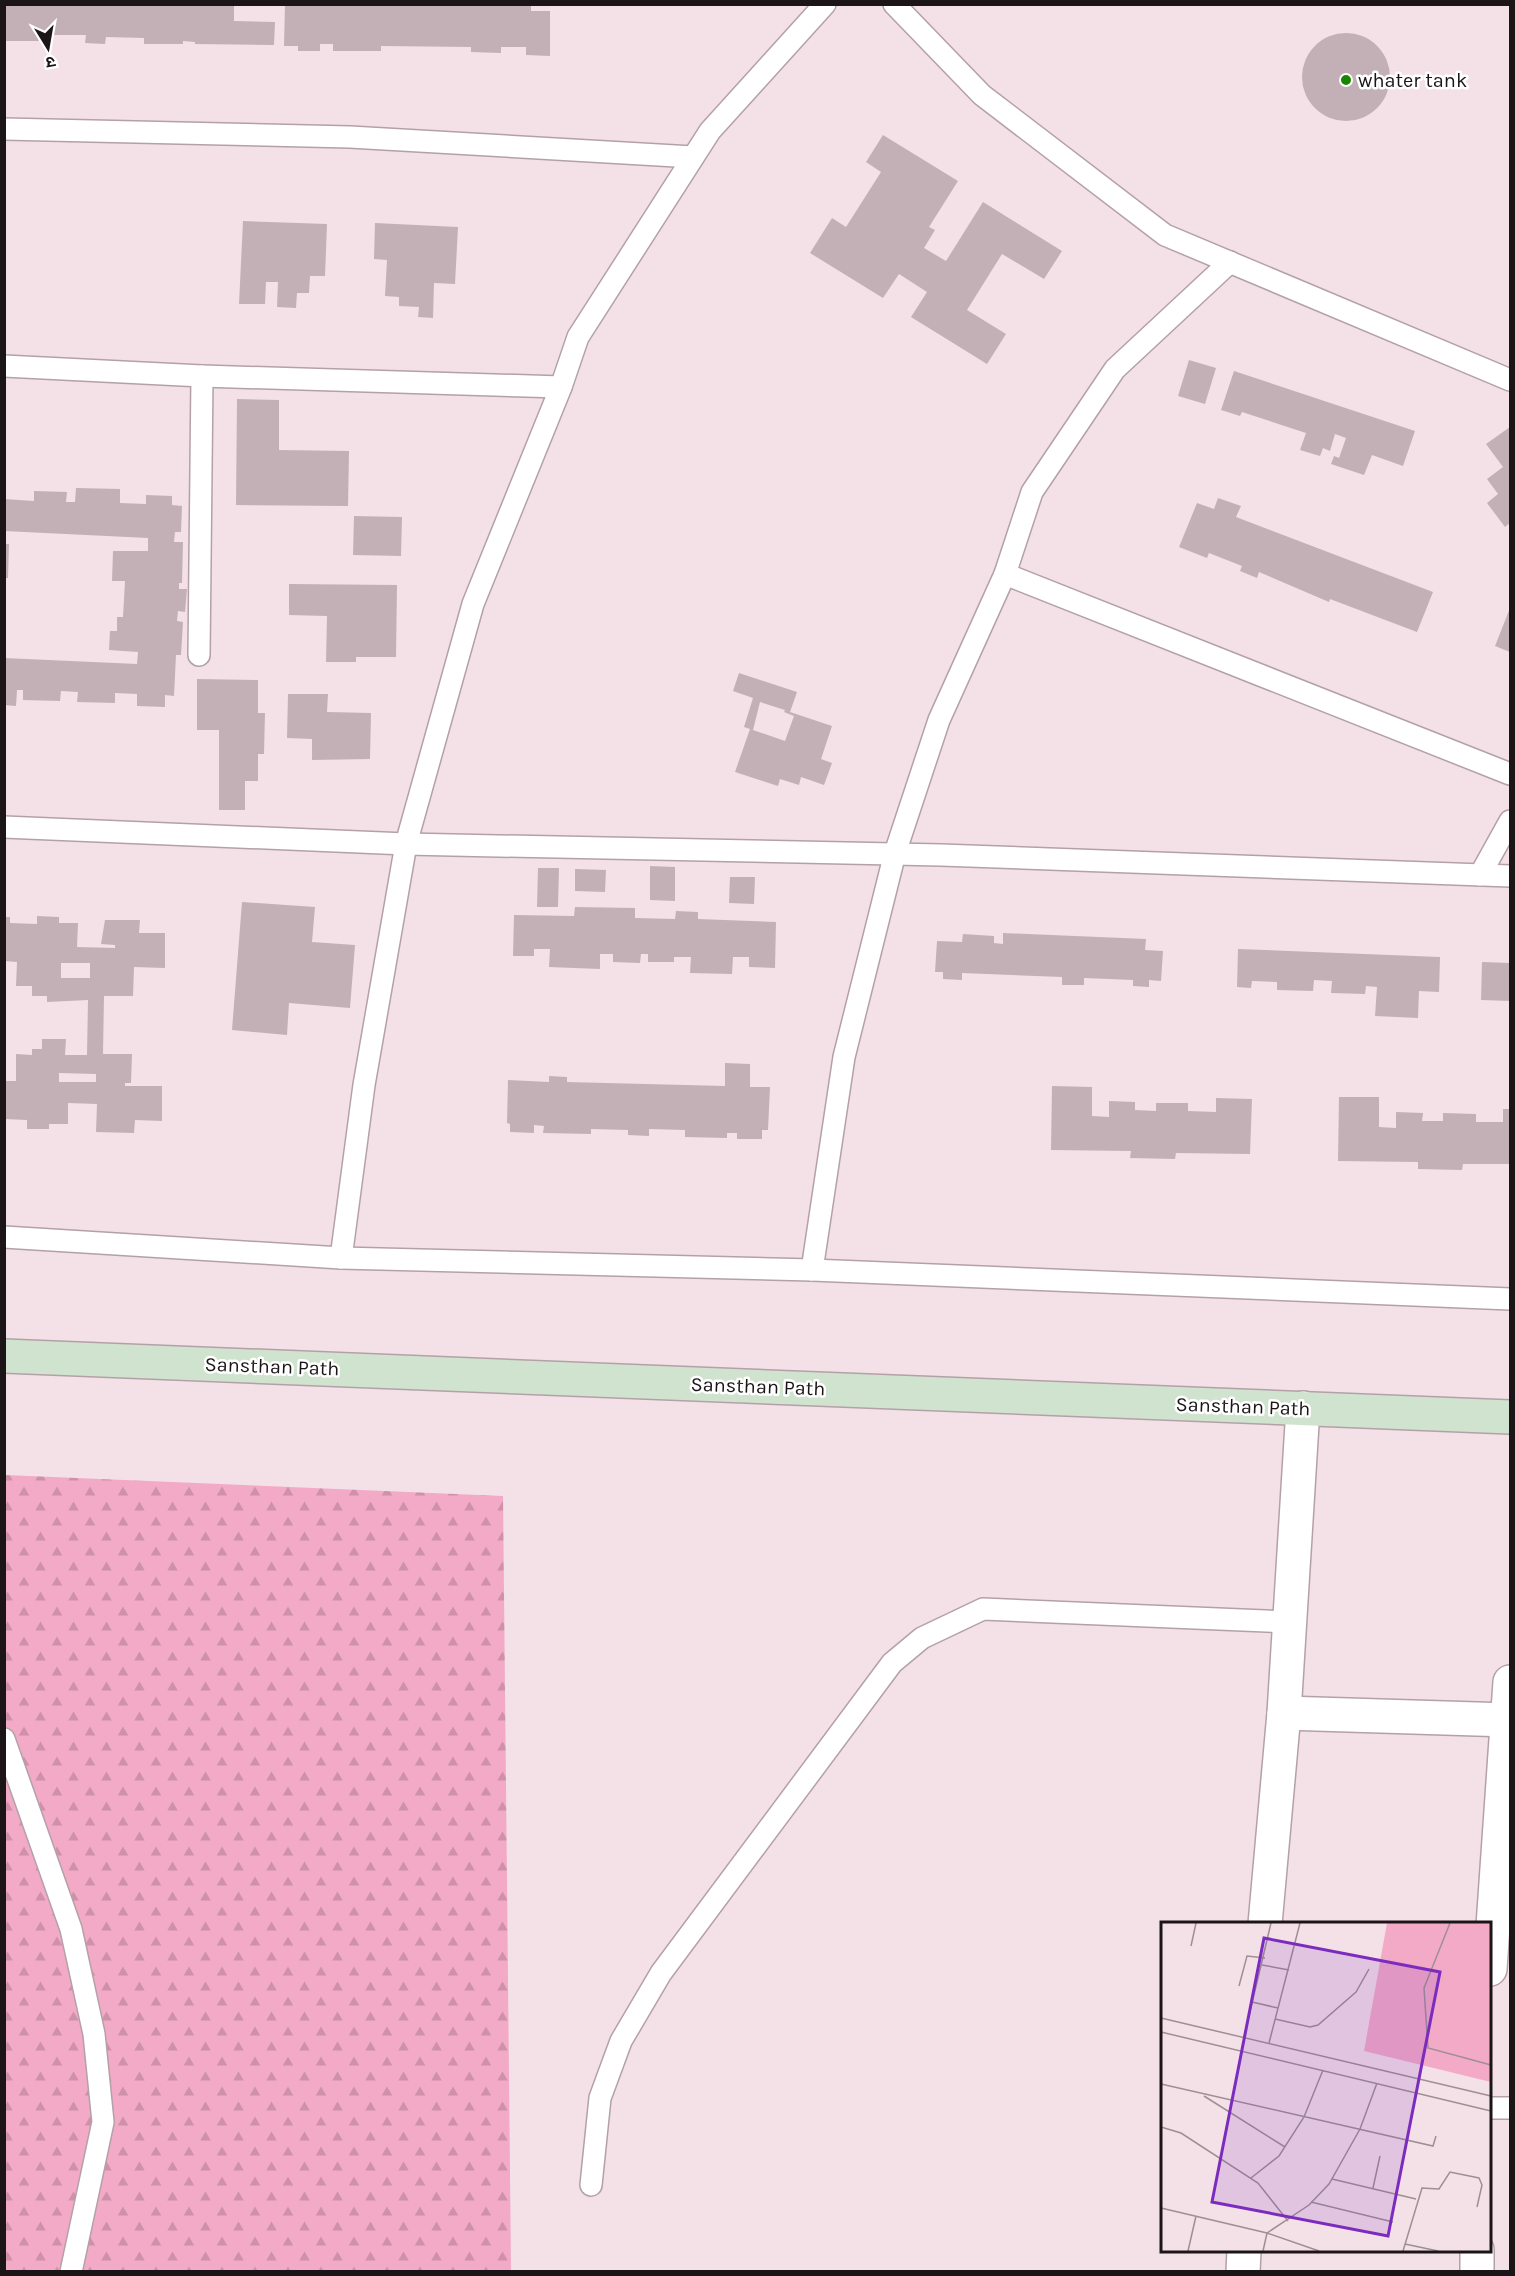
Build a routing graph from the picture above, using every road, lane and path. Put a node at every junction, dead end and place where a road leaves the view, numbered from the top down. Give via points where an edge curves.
1 (825, 4) edge
2 (894, 4) edge
3 (4, 129) edge
4 (693, 157) junction
5 (1230, 262) junction
6 (4, 366) edge
7 (202, 376) junction
8 (1510, 380) edge
9 (561, 387) junction
10 (1005, 574) junction
11 (199, 655) dead end
12 (1510, 774) edge
13 (1510, 821) edge
14 (4, 827) edge
15 (406, 844) junction
16 (895, 853) junction
17 (1480, 875) junction
18 (1510, 876) edge
19 (4, 1237) edge
20 (341, 1258) junction
21 (812, 1270) junction
22 (1510, 1299) edge
23 (4, 1356) edge
24 (1303, 1408) junction
25 (1510, 1417) edge
26 (1288, 1622) junction
27 (1510, 1682) edge
28 (1284, 1713) junction
29 (1509, 1720) edge
30 (4, 1739) edge
31 (1265, 1922) edge
32 (1491, 1956) edge
33 (1491, 2108) edge
34 (1510, 2108) edge
35 (591, 2185) dead end
36 (1244, 2252) edge
37 (1477, 2252) edge
38 (71, 2271) edge
39 (1243, 2271) edge
40 (1477, 2271) edge

1 - 4 lane via 710,131
2 - 5 lane via 982,95 1165,235
3 - 4 lane via 351,137
4 - 9 lane via 578,337
5 - 8 lane
5 - 10 lane via 1115,369 1032,492
6 - 7 lane
7 - 9 lane
7 - 11 lane
9 - 15 lane via 473,603
10 - 12 lane
10 - 16 lane via 939,720
13 - 17 lane
14 - 15 lane
15 - 16 lane
15 - 20 lane via 364,1085
16 - 17 lane
16 - 21 lane via 844,1057
17 - 18 lane
19 - 20 lane
20 - 21 lane
21 - 22 lane
23 - 24 street, Sansthan Path
24 - 25 street, Sansthan Path
24 - 26 street
26 - 28 street
26 - 35 lane via 983,1609 922,1638 892,1663 660,1973 621,2041 600,2098
27 - 29 street
28 - 29 street
28 - 31 street
29 - 32 street
30 - 38 lane via 71,1929 94,2034 103,2122
33 - 34 lane
36 - 39 street
37 - 40 street

